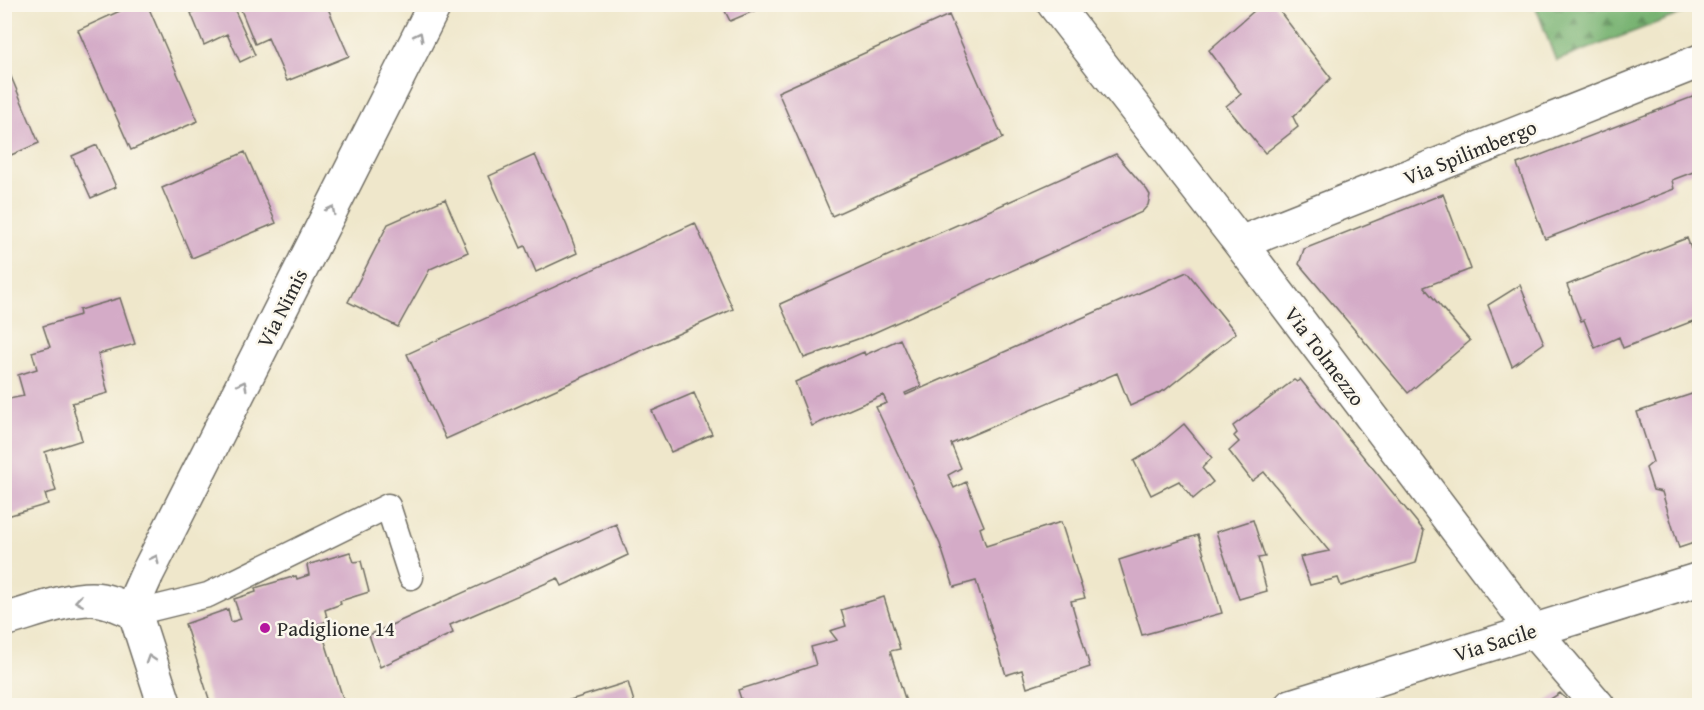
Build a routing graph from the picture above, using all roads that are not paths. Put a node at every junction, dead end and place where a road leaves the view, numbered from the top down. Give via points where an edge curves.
1 (435, 4) edge
2 (1054, 4) edge
3 (1700, 61) edge
4 (1240, 243) junction
5 (411, 577) dead end
6 (1700, 579) edge
7 (135, 613) junction
8 (4, 620) edge
9 (1533, 630) junction
10 (165, 705) edge
11 (1291, 705) edge
12 (1598, 705) edge

7 -> 1 street, Via Nimis via 147,574
2 - 4 street, Via Tolmezzo
3 - 4 street, Via Spilimbergo
4 - 9 street, Via Tolmezzo
5 - 7 lane via 388,506 208,595
6 - 9 street, Via Sacile
7 -> 8 street via 114,603 90,599
10 -> 7 street
9 - 11 street, Via Sacile
9 - 12 street, Via Tolmezzo

